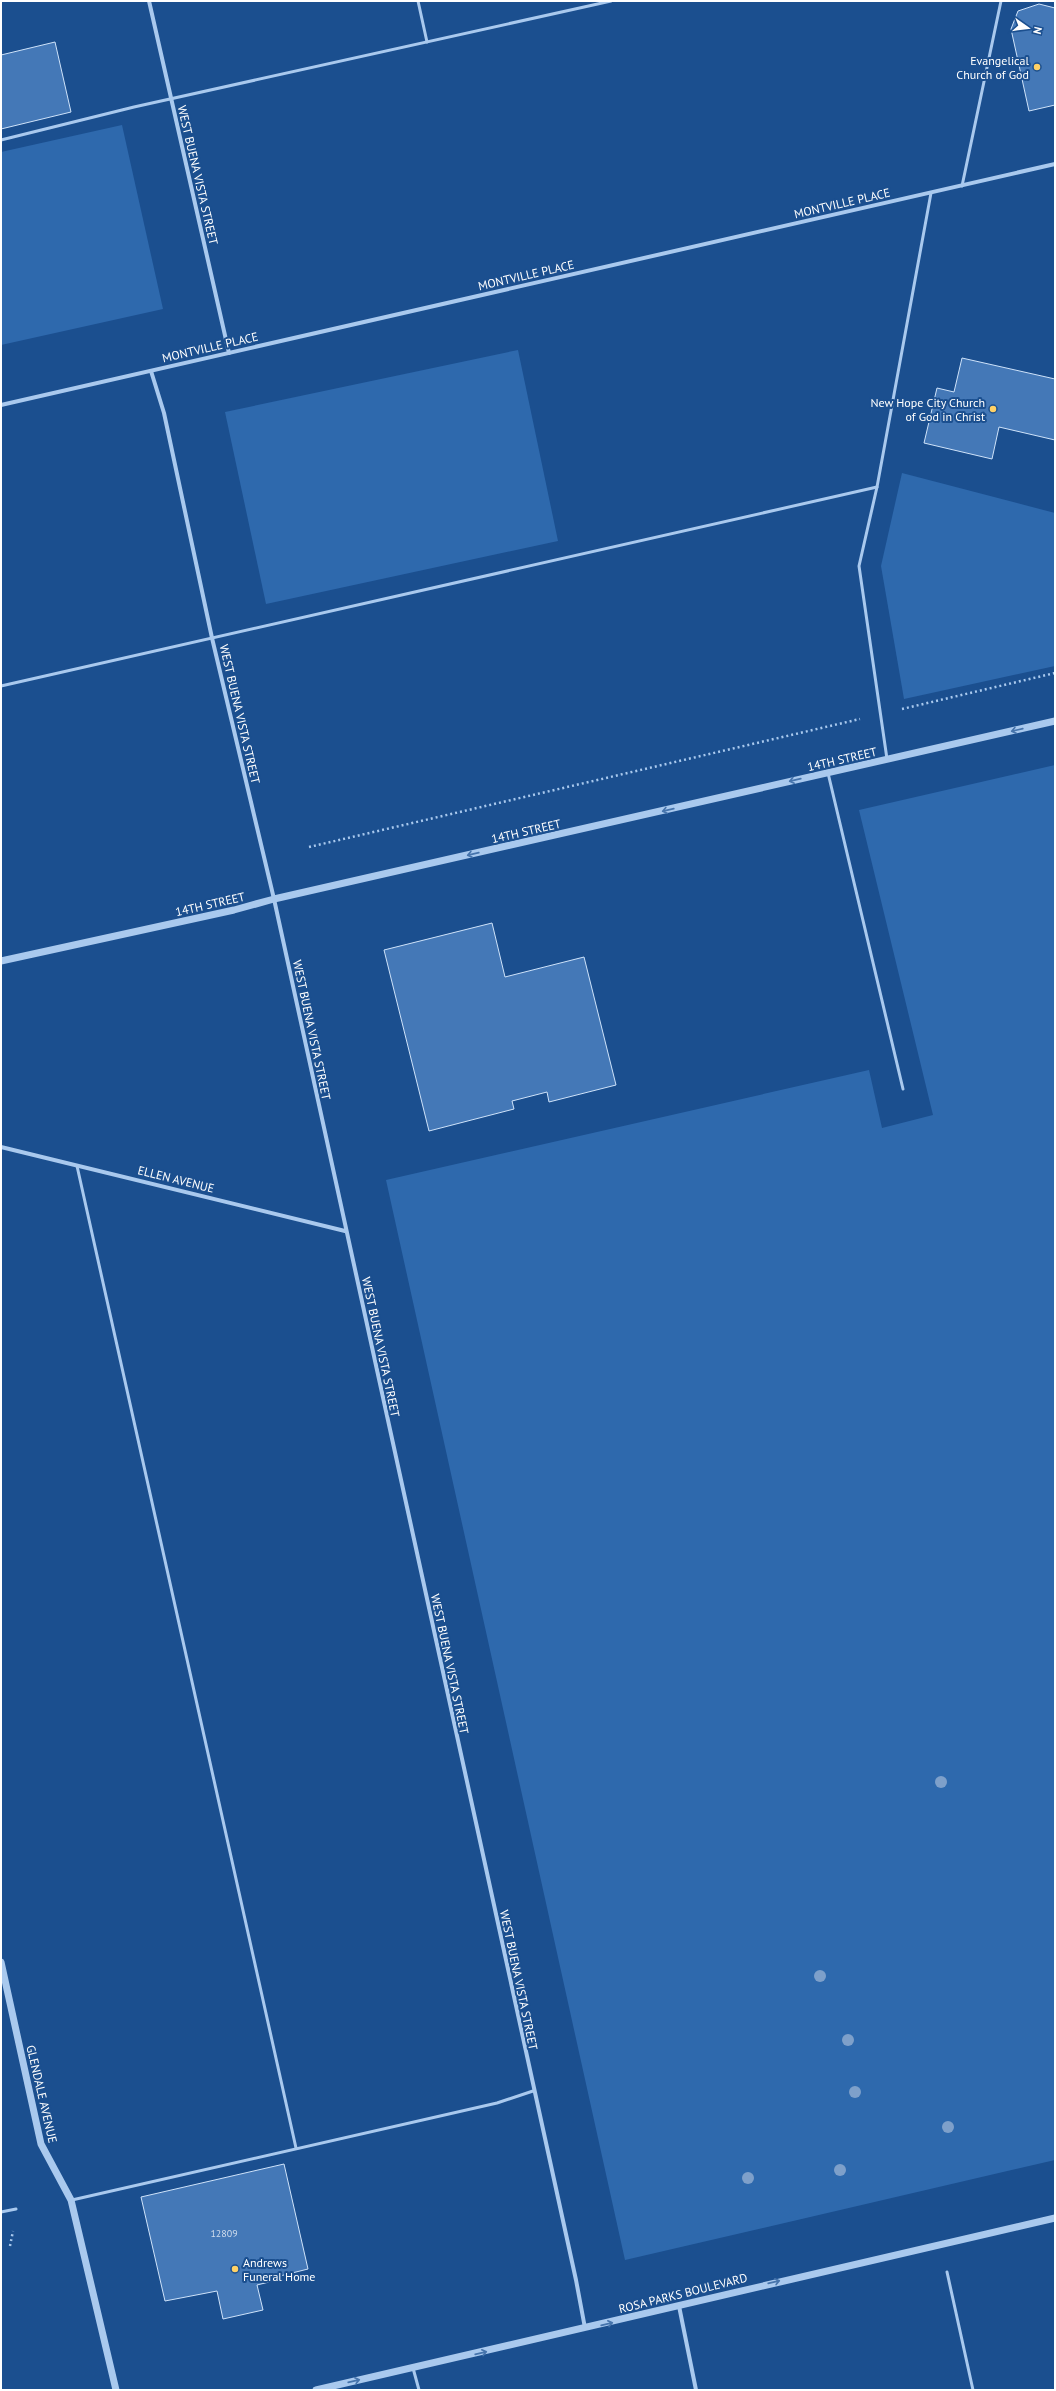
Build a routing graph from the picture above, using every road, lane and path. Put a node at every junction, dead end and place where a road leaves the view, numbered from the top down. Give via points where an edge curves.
1 (149, 1) edge
2 (418, 1) edge
3 (610, 1) edge
4 (1001, 1) edge
5 (428, 42) junction
6 (171, 98) junction
7 (1, 140) edge
8 (1055, 164) edge
9 (962, 186) junction
10 (931, 193) junction
11 (229, 353) junction
12 (151, 371) junction
13 (1, 405) edge
14 (877, 487) junction
15 (212, 638) junction
16 (1055, 673) edge
17 (1, 686) edge
18 (881, 714) junction
19 (1055, 721) edge
20 (887, 760) junction
21 (828, 773) junction
22 (309, 847) dead end
23 (274, 899) junction
24 (1, 961) edge
25 (903, 1088) dead end
26 (1, 1147) edge
27 (77, 1165) junction
28 (345, 1231) junction
29 (1, 1962) edge
30 (533, 2092) junction
31 (296, 2148) junction
32 (71, 2200) junction
33 (16, 2209) dead end
34 (1, 2212) edge
35 (1055, 2218) edge
36 (947, 2272) dead end
37 (679, 2306) junction
38 (585, 2329) junction
39 (414, 2368) junction
40 (116, 2390) edge
41 (316, 2390) edge
42 (418, 2390) edge
43 (696, 2390) edge
44 (973, 2390) edge

1 - 6 street, WEST BUENA VISTA STREET
2 - 5 lane
3 - 5 lane
4 - 9 lane
5 - 6 lane
6 - 7 lane
6 - 11 street, WEST BUENA VISTA STREET
8 - 9 street, MONTVILLE PLACE
9 - 10 street, MONTVILLE PLACE
10 - 11 street, MONTVILLE PLACE
10 - 14 lane
11 - 12 street, MONTVILLE PLACE
12 - 13 street, MONTVILLE PLACE
12 - 15 street, WEST BUENA VISTA STREET via 164,413
14 - 15 lane
14 - 18 lane via 859,566
15 - 17 lane
15 - 23 street, WEST BUENA VISTA STREET
16 - 18 path
18 - 20 lane
18 - 22 path
19 -> 20 street, 14TH STREET
20 - 21 street, 14TH STREET
21 -> 23 street, 14TH STREET
21 - 25 lane
23 - 24 street, 14TH STREET
23 - 28 street, WEST BUENA VISTA STREET
26 - 27 street, ELLEN AVENUE
27 - 28 street, ELLEN AVENUE
27 - 31 lane
28 - 30 street, WEST BUENA VISTA STREET
29 - 32 street, GLENDALE AVENUE via 41,2144
30 - 31 lane via 497,2103
30 - 38 street, WEST BUENA VISTA STREET
31 - 32 lane
32 - 40 street, GLENDALE AVENUE
33 - 34 lane
37 -> 35 street, ROSA PARKS BOULEVARD via 721,2294
36 - 44 lane
38 -> 37 street, ROSA PARKS BOULEVARD
37 - 43 street
39 -> 38 street, ROSA PARKS BOULEVARD
41 -> 39 street, ROSA PARKS BOULEVARD
39 - 42 lane

